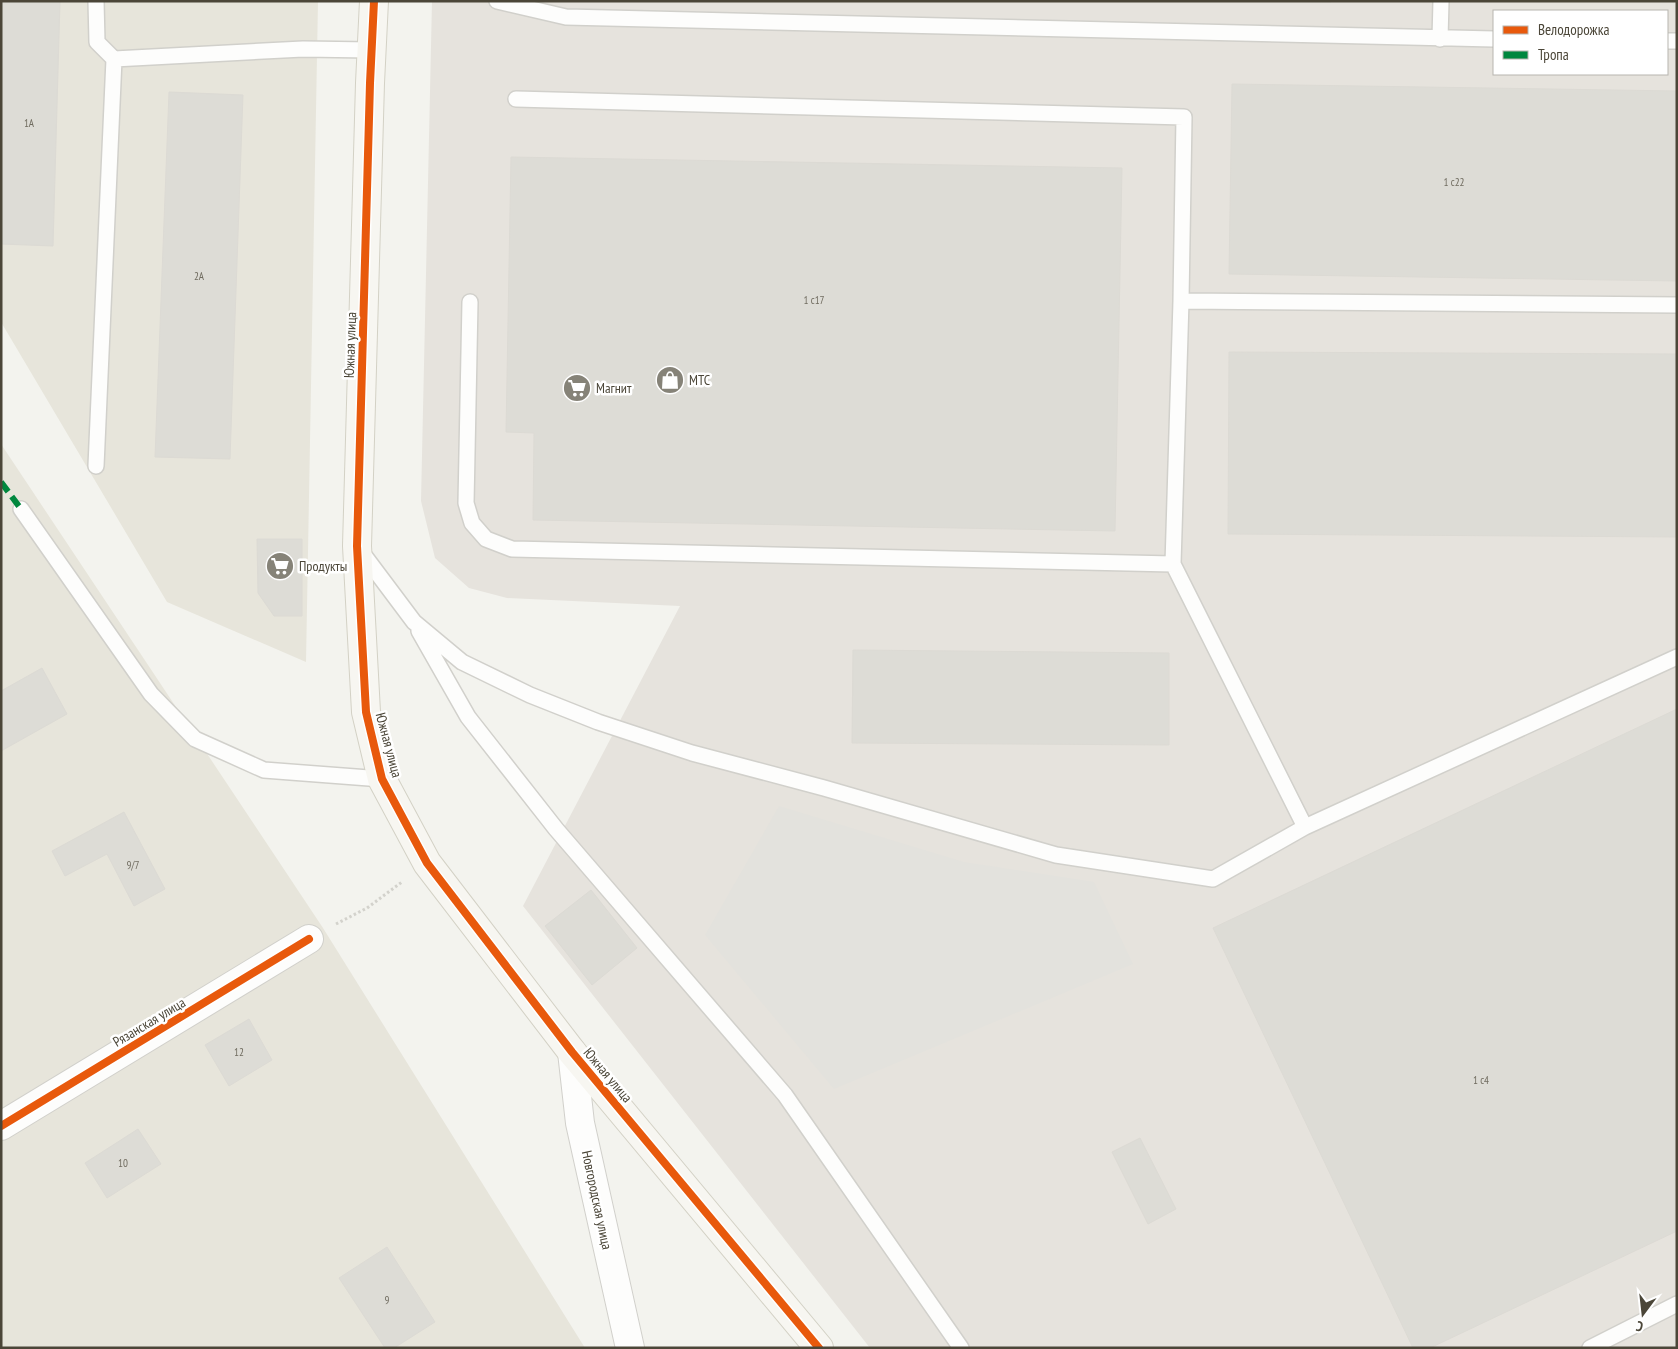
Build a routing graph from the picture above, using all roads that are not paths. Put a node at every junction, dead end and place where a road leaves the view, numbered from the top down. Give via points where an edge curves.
1 (96, 1) edge
2 (374, 1) edge
3 (497, 1) edge
4 (1441, 1) edge
5 (1440, 39) junction
6 (1493, 39) edge
7 (371, 50) junction
8 (114, 59) junction
9 (516, 99) dead end
10 (1181, 301) junction
11 (470, 302) dead end
12 (1677, 305) edge
13 (96, 466) dead end
14 (20, 509) dead end
15 (358, 546) junction
16 (1173, 564) junction
17 (414, 622) junction
18 (1677, 657) edge
19 (382, 779) junction
20 (1305, 827) junction
21 (309, 939) road end
22 (572, 1052) junction
23 (1, 1126) edge
24 (1677, 1304) edge
25 (630, 1348) edge
26 (819, 1348) edge
27 (961, 1348) edge
28 (1590, 1348) edge

1 - 8 lane via 98,42
2 - 7 street, Южная улица
3 - 5 lane via 566,17
4 - 5 lane
5 - 6 lane
7 - 8 lane via 303,49
7 - 15 street, Южная улица
8 - 13 lane
9 - 10 lane via 1184,117
10 - 12 lane
10 - 16 lane
11 - 16 lane via 466,503 472,523 486,539 512,550
14 - 19 lane via 151,694 195,739 264,770
15 - 17 lane
15 - 19 street, Южная улица via 366,712
16 - 20 lane
17 - 20 lane via 462,662 530,695 598,722 692,753 1056,854 1213,879
17 - 27 lane via 468,717 552,825 786,1095
18 - 20 lane
19 - 22 street, Южная улица via 427,862
21 - 23 street, Рязанская улица
22 - 25 street, Новгородская улица via 580,1122
22 - 26 street, Южная улица
24 - 28 lane

